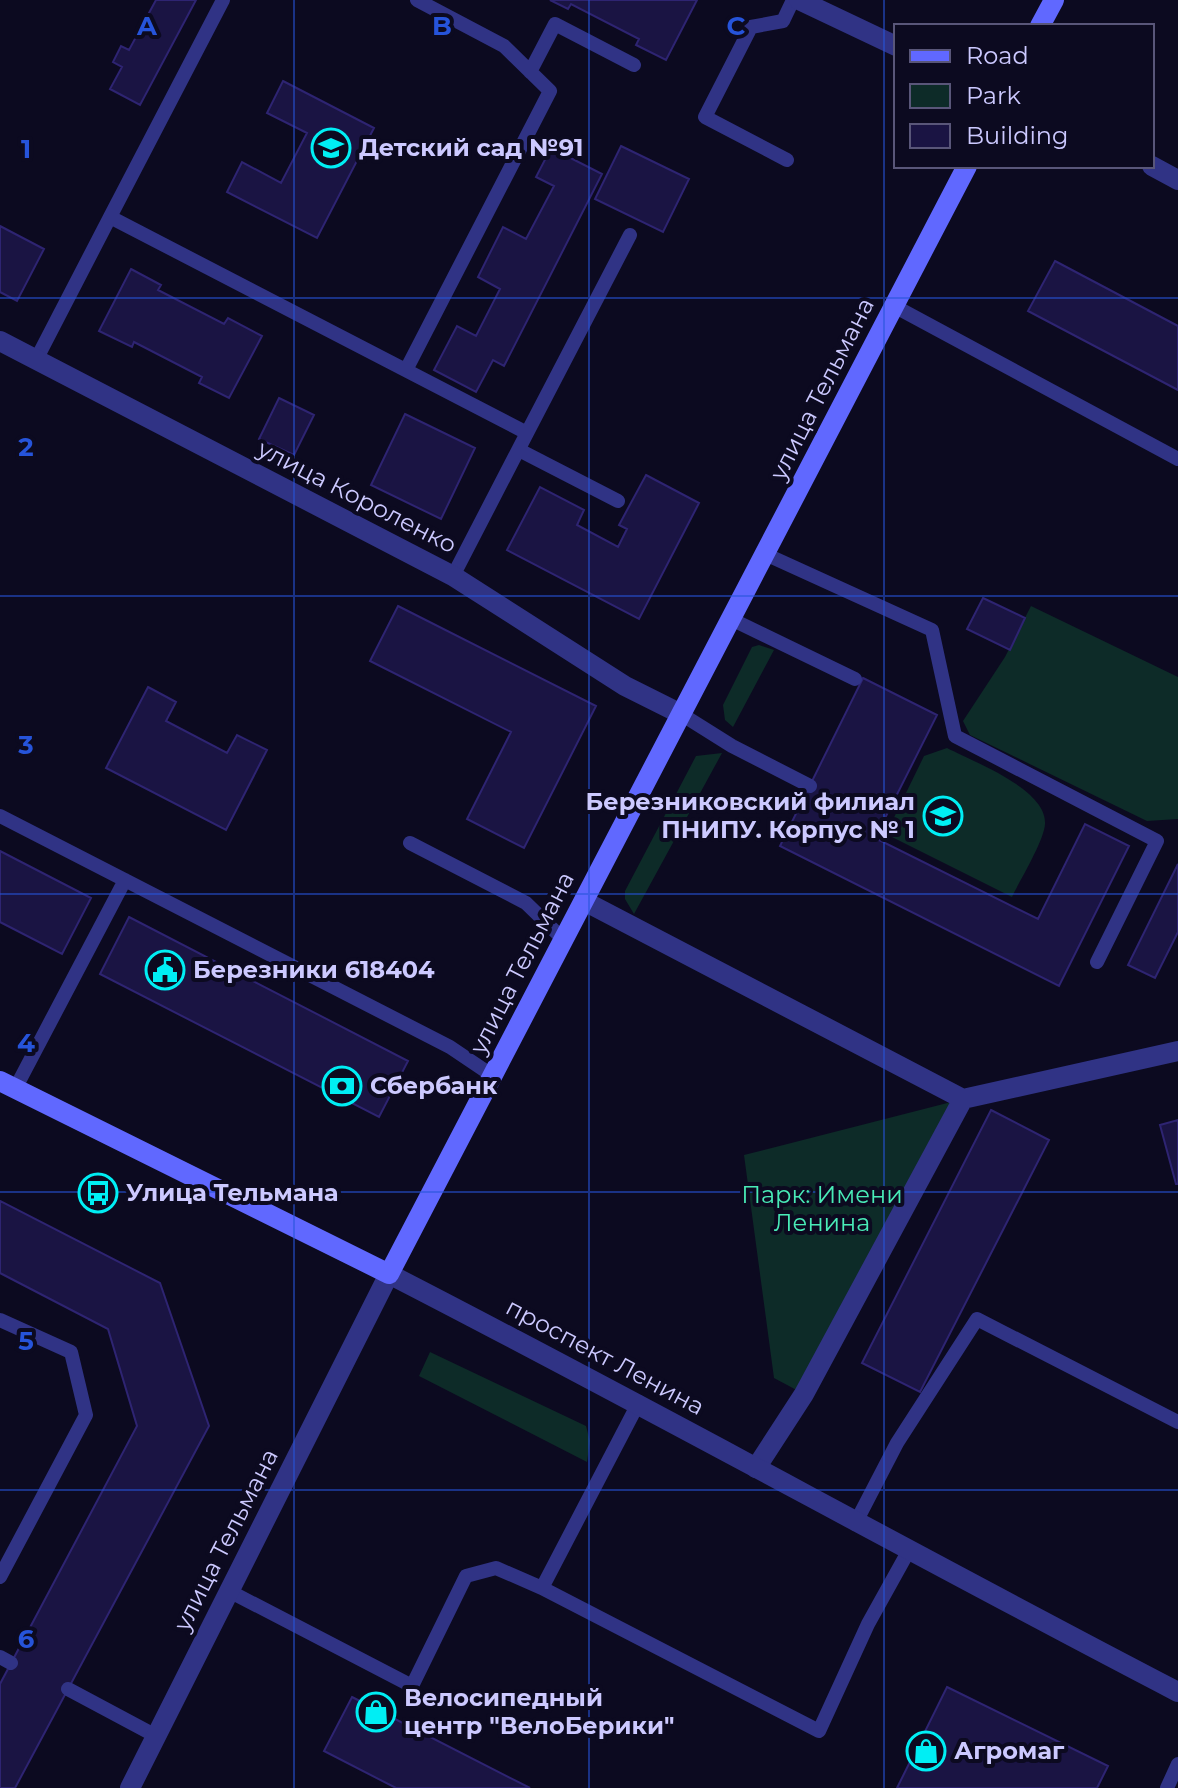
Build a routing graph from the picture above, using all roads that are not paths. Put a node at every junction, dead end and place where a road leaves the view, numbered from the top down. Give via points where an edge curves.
1 (223, 0) edge
2 (417, 0) edge
3 (796, 0) edge
4 (1054, 0) edge
5 (1041, 24) edge
6 (894, 45) edge
7 (634, 65) dead end
8 (530, 72) junction
9 (787, 160) dead end
10 (966, 168) edge
11 (110, 217) junction
12 (630, 235) dead end
13 (894, 306) junction
14 (0, 341) edge
15 (36, 360) junction
16 (406, 370) junction
17 (527, 433) junction
18 (519, 450) junction
19 (1178, 459) edge
20 (618, 501) dead end
21 (765, 554) junction
22 (453, 576) junction
23 (731, 619) junction
24 (855, 679) dead end
25 (681, 714) junction
26 (810, 786) dead end
27 (0, 816) edge
28 (410, 843) dead end
29 (125, 880) junction
30 (584, 901) junction
31 (564, 940) junction
32 (1097, 962) dead end
33 (1178, 1051) edge
34 (493, 1076) junction
35 (7, 1085) edge
36 (963, 1099) junction
37 (389, 1274) junction
38 (0, 1320) edge
39 (639, 1402) junction
40 (1178, 1422) edge
41 (756, 1468) junction
42 (855, 1524) junction
43 (908, 1552) junction
44 (0, 1577) edge
45 (542, 1588) junction
46 (229, 1591) junction
47 (68, 1689) dead end
48 (1178, 1692) edge
49 (156, 1736) junction
50 (1178, 1764) edge
51 (130, 1788) edge
52 (1167, 1788) edge

1 - 11 lane
2 - 8 lane via 504,46
3 - 6 street
3 - 9 lane via 783,21 751,27 705,117
4 - 5 main road
7 - 8 lane via 555,24
8 - 16 lane via 550,91
10 - 13 main road, улица Тельмана
11 - 15 lane
11 - 16 lane
12 - 17 lane
13 - 19 lane
13 - 21 main road, улица Тельмана
14 - 15 street, улица Короленко
15 - 22 street, улица Короленко
16 - 17 lane
17 - 18 lane
18 - 20 lane
18 - 22 lane
21 - 23 main road, улица Тельмана
21 - 32 lane via 932,630 955,736 1157,841
22 - 25 street, улица Короленко via 625,686
23 - 24 lane
23 - 25 main road, улица Тельмана
25 - 26 lane
25 - 30 main road, улица Тельмана
27 - 29 lane
28 - 31 lane via 526,903
29 - 34 lane via 450,1047
29 - 35 lane
30 - 31 main road, улица Тельмана
30 - 36 street
31 - 34 main road, улица Тельмана
33 - 36 street
34 - 37 main road, улица Тельмана
35 - 37 main road, проспект Ленина
36 - 41 street via 804,1394
37 - 39 street, проспект Ленина
37 - 46 street, улица Тельмана
38 - 44 lane via 71,1352 86,1415
39 - 41 street, проспект Ленина
39 - 45 lane
40 - 42 lane via 977,1319 897,1443
41 - 42 street, проспект Ленина
42 - 43 street, проспект Ленина
43 - 45 lane via 819,1731
43 - 48 street, проспект Ленина
45 - 46 lane via 496,1568 466,1576 412,1686
46 - 49 street, улица Тельмана
47 - 49 lane
49 - 51 street, улица Тельмана
50 - 52 lane

